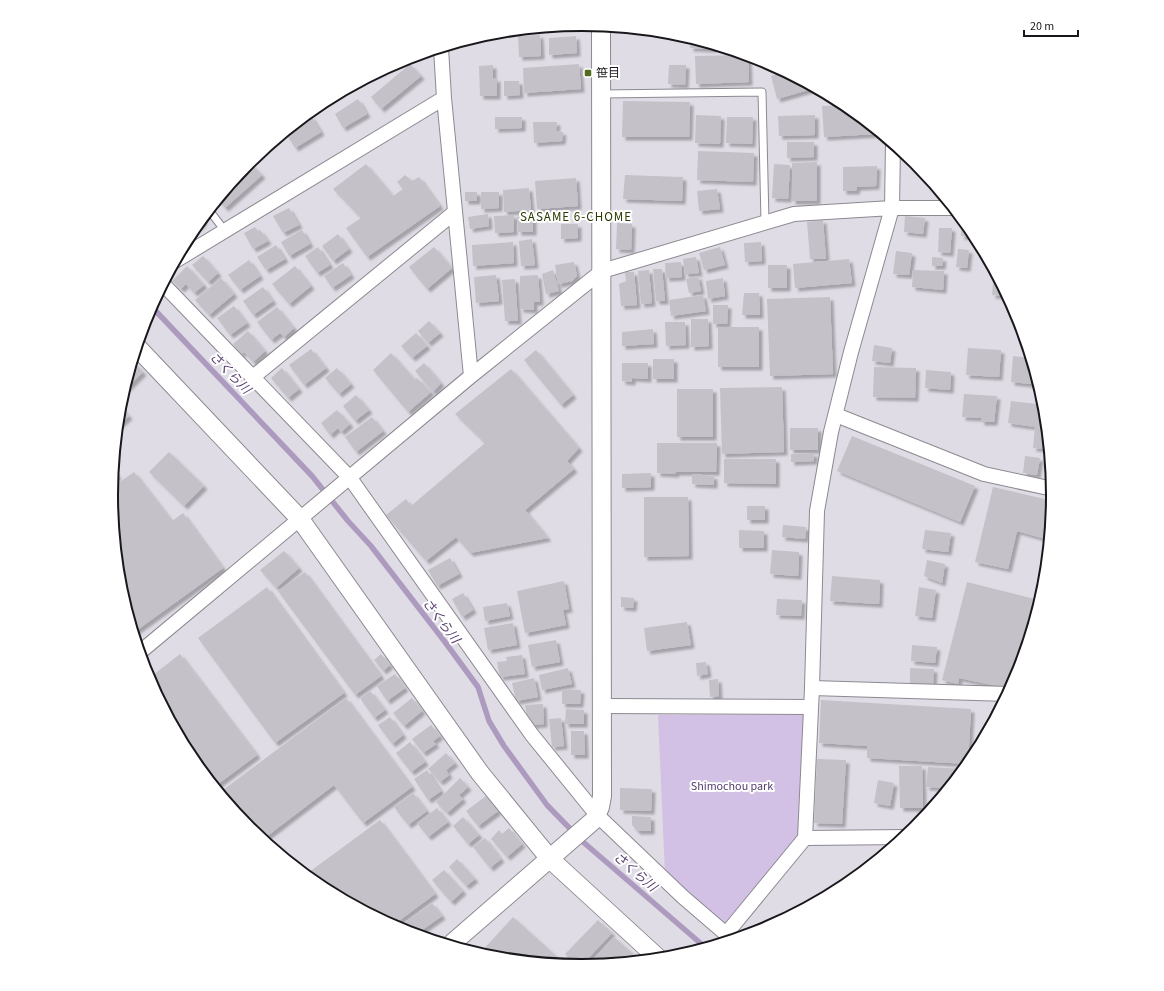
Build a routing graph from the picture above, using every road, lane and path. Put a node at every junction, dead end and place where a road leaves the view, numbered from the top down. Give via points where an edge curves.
1 (601, 32) edge
2 (441, 53) edge
3 (601, 94) junction
4 (444, 98) junction
5 (893, 151) edge
6 (892, 208) junction
7 (947, 208) edge
8 (455, 212) junction
9 (212, 214) edge
10 (765, 222) junction
11 (225, 231) junction
12 (185, 255) edge
13 (602, 271) junction
14 (166, 288) edge
15 (141, 351) edge
16 (471, 376) junction
17 (253, 377) junction
18 (836, 415) junction
19 (350, 478) junction
20 (1046, 487) edge
21 (300, 519) junction
22 (144, 650) edge
23 (812, 688) junction
24 (1002, 694) edge
25 (602, 706) junction
26 (811, 706) junction
27 (595, 818) junction
28 (896, 837) edge
29 (805, 838) junction
30 (555, 854) junction
31 (732, 935) edge
32 (729, 936) edge
33 (454, 942) edge
34 (654, 954) edge

1 - 3 street
2 - 4 street
3 - 10 lane via 762,92
3 - 13 street
4 - 8 street
4 - 11 street
5 - 6 street
6 - 7 street
6 - 10 street via 794,214
6 - 18 street
8 - 16 street
8 - 17 street
9 - 11 lane
10 - 13 street
11 - 12 street
13 - 16 street
13 - 25 street
14 - 17 street
15 - 21 street
16 - 19 street
17 - 19 street
18 - 20 street via 984,474
18 - 23 street via 817,511
19 - 21 street
19 - 27 street via 532,735
21 - 22 street
21 - 30 street via 480,773
23 - 24 street
23 - 26 street
25 - 26 street
25 - 27 street via 602,796
26 - 29 street
27 - 30 street
27 - 32 street
28 - 29 street
29 - 31 street
30 - 33 street
30 - 34 street

